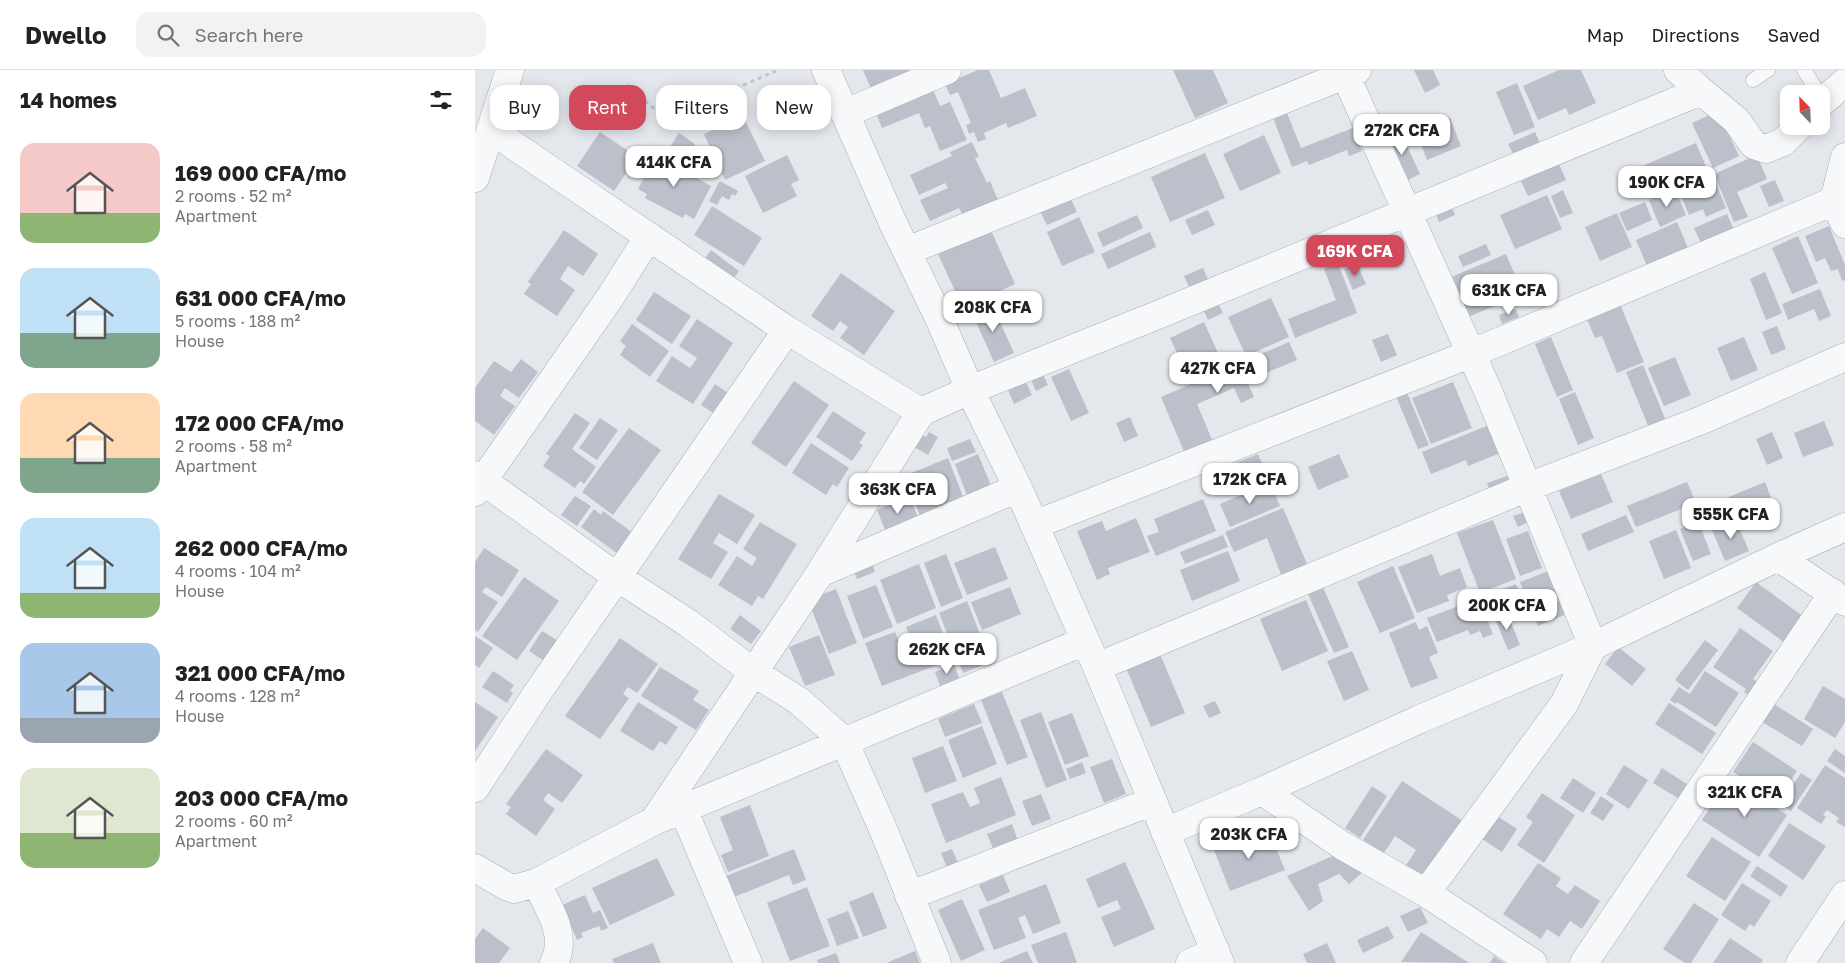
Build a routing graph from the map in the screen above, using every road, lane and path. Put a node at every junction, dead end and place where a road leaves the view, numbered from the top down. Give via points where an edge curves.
1 (510, 70) edge
2 (778, 70) edge
3 (826, 70) edge
4 (947, 70) edge
5 (1677, 70) edge
6 (1768, 70) edge
7 (1804, 70) edge
8 (1348, 72) edge
9 (1753, 80) dead end
10 (1845, 82) edge
11 (505, 85) edge
12 (1813, 85) edge
13 (1701, 91) junction
14 (1830, 92) edge
15 (646, 102) edge
16 (846, 113) junction
17 (491, 130) joint
18 (1790, 135) edge
19 (1845, 157) edge
20 (475, 178) edge
21 (1407, 212) junction
22 (1840, 213) edge
23 (649, 236) junction
24 (907, 251) junction
25 (787, 330) junction
26 (1470, 354) junction
27 (1845, 357) edge
28 (970, 390) junction
29 (921, 412) junction
30 (478, 482) edge
31 (1529, 487) junction
32 (1018, 488) junction
33 (1034, 525) junction
34 (1845, 527) edge
35 (1778, 557) junction
36 (820, 573) junction
37 (617, 577) junction
38 (1839, 598) edge
39 (1085, 641) junction
40 (1593, 646) junction
41 (1097, 667) junction
42 (753, 672) junction
43 (845, 741) junction
44 (475, 788) edge
45 (1262, 791) junction
46 (1153, 801) junction
47 (683, 809) junction
48 (654, 821) junction
49 (1165, 832) junction
50 (475, 868) edge
51 (536, 883) junction
52 (1426, 893) junction
53 (1845, 895) edge
54 (909, 896) junction
55 (1218, 958) edge
56 (556, 962) edge
57 (748, 963) edge
58 (937, 963) edge
59 (1191, 963) edge
60 (1533, 963) edge
61 (1585, 963) edge
62 (1800, 963) edge

1 - 11 street
2 - 15 path via 666,119
3 - 16 street
4 - 16 street
5 - 13 street
6 - 9 lane
7 - 12 lane
8 - 21 street
8 - 24 street
10 - 14 street
13 - 18 street via 1736,120 1754,145 1766,149 1783,142
13 - 21 street
16 - 24 street
17 - 20 street
17 - 23 street
19 - 22 street
21 - 26 street
21 - 28 street
22 - 26 street
23 - 25 street
23 - 30 street via 611,296
24 - 28 street
25 - 29 street
25 - 37 street
26 - 31 street
26 - 33 street
27 - 31 street via 1702,420
28 - 29 street
28 - 32 street
29 - 36 street
30 - 37 street
31 - 40 street
31 - 41 street
32 - 33 street
32 - 36 street
33 - 39 street
34 - 35 street
35 - 38 street
35 - 40 street
36 - 42 street
37 - 42 street via 688,623
37 - 44 street
38 - 61 street
39 - 41 street
39 - 43 street
40 - 45 street via 1420,719
40 - 52 street via 1564,704
41 - 46 street
42 - 43 street via 799,700
42 - 48 street
43 - 47 street
43 - 54 street
45 - 49 street
45 - 52 street via 1343,846
46 - 49 street
46 - 54 street
47 - 48 street
47 - 57 street
48 - 51 street
49 - 55 street
50 - 51 street via 515,889
51 - 56 street via 557,924 560,943
52 - 60 street
53 - 62 street
54 - 58 street
55 - 59 street

